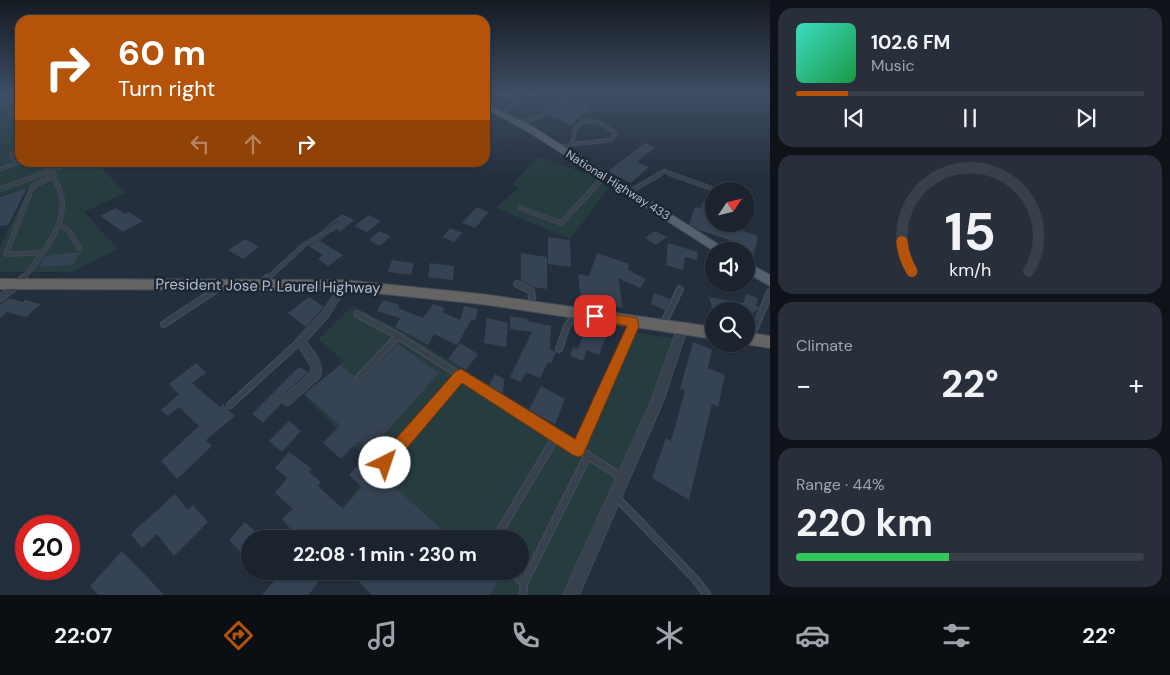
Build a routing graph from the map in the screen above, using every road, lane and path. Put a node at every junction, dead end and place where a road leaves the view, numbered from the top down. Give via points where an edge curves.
1 (524, 122) edge
2 (582, 122) edge
3 (594, 122) edge
4 (520, 123) joint
5 (572, 144) junction
6 (560, 148) junction
7 (15, 163) edge
8 (45, 167) edge
9 (64, 167) edge
10 (0, 169) edge
11 (52, 173) junction
12 (604, 177) junction
13 (26, 180) junction
14 (705, 186) edge
15 (32, 187) junction
16 (0, 189) edge
17 (628, 192) junction
18 (520, 208) dead end
19 (59, 224) junction
20 (338, 225) dead end
21 (709, 242) edge
22 (79, 248) dead end
23 (42, 254) junction
24 (755, 272) edge
25 (770, 281) edge
26 (20, 283) junction
27 (0, 284) edge
28 (225, 284) junction
29 (260, 284) junction
30 (517, 284) dead end
31 (344, 285) junction
32 (680, 289) dead end
33 (770, 292) edge
34 (0, 299) edge
35 (533, 306) junction
36 (764, 308) junction
37 (770, 311) edge
38 (576, 313) junction
39 (357, 314) dead end
40 (632, 322) junction
41 (164, 324) dead end
42 (755, 325) edge
43 (662, 326) junction
44 (682, 329) junction
45 (705, 333) edge
46 (398, 336) junction
47 (755, 339) edge
48 (300, 341) junction
49 (770, 342) edge
50 (559, 349) dead end
51 (461, 375) junction
52 (359, 377) dead end
53 (287, 400) dead end
54 (230, 405) dead end
55 (557, 435) junction
56 (578, 449) junction
57 (588, 455) junction
58 (385, 463) dead end
59 (624, 478) junction
60 (616, 497) junction
61 (500, 530) edge
62 (520, 580) edge
63 (524, 583) junction
64 (523, 595) edge
65 (572, 595) edge
66 (707, 595) edge

1 - 4 lane
2 - 5 lane via 576,129
3 - 5 lane via 616,133 611,140
4 - 6 main road, National Highway 433
5 - 6 lane
6 - 12 main road, National Highway 433
7 - 10 lane
8 - 11 lane
9 - 11 lane
11 - 13 lane
11 - 15 lane
11 - 19 lane via 62,192
12 - 17 main road, National Highway 433
12 - 18 lane via 561,223
13 - 15 lane
13 - 16 lane
14 - 17 lane via 664,171
15 - 23 lane via 6,254
17 - 21 main road, National Highway 433
19 - 22 lane via 69,231
19 - 23 lane
20 - 29 lane via 304,245
23 - 26 lane
24 - 25 main road
26 - 27 highway, President Jose P. Laurel Highway
26 - 28 highway, President Jose P. Laurel Highway
26 - 34 street
28 - 29 highway, President Jose P. Laurel Highway
28 - 41 lane
29 - 31 highway, President Jose P. Laurel Highway
30 - 35 lane via 531,290
31 - 35 highway, President Jose P. Laurel Highway
31 - 48 street via 325,315
32 - 43 lane
33 - 36 lane
35 - 38 highway, President Jose P. Laurel Highway
36 - 37 lane
36 - 42 lane
38 - 40 highway, President Jose P. Laurel Highway
38 - 50 lane via 567,326
39 - 46 lane
40 - 43 highway, President Jose P. Laurel Highway
40 - 56 lane via 632,330
43 - 44 highway, President Jose P. Laurel Highway
44 - 45 highway, President Jose P. Laurel Highway
44 - 59 street via 658,399
46 - 51 lane
46 - 52 lane
47 - 49 highway
48 - 53 street via 316,364 316,374
48 - 54 lane
51 - 55 lane
51 - 58 lane
55 - 56 lane
55 - 61 lane
56 - 57 lane
57 - 59 lane
57 - 63 lane
59 - 60 street
60 - 65 street
60 - 66 lane
62 - 63 lane
63 - 64 lane

